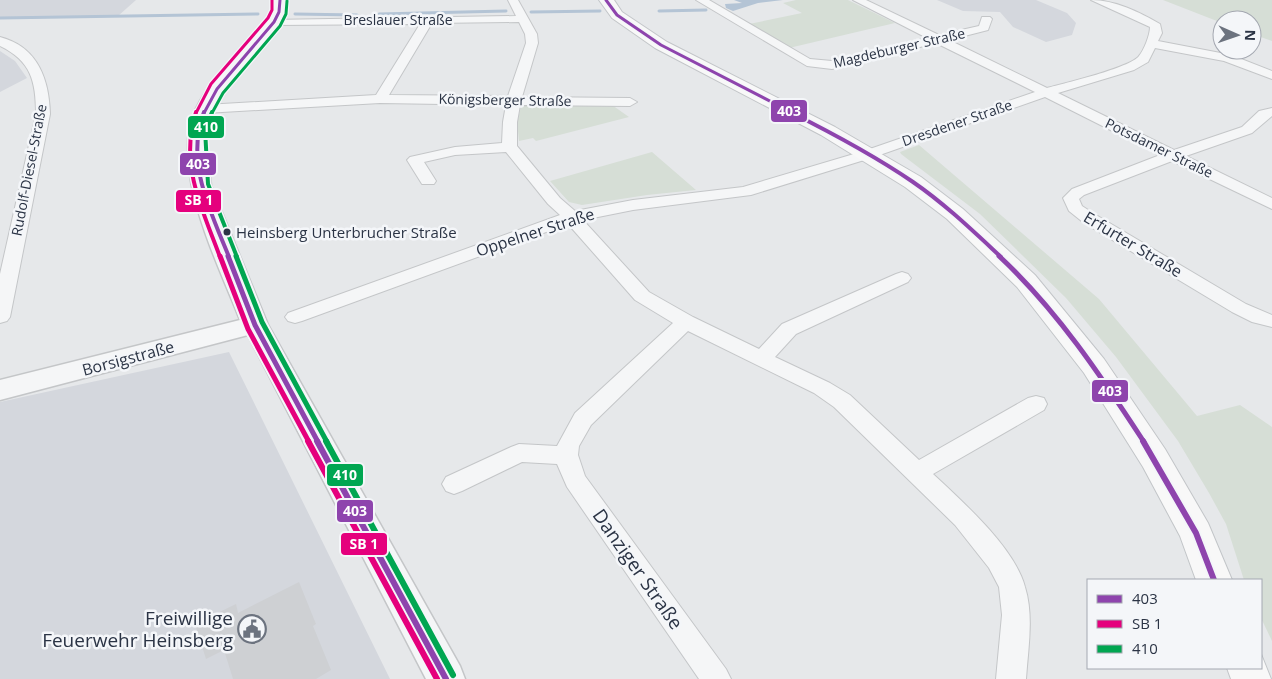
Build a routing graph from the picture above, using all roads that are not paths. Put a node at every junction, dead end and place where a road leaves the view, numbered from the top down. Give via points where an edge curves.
1 (280, 0) edge
2 (513, 0) edge
3 (606, 0) edge
4 (701, 0) edge
5 (858, 0) edge
6 (1096, 0) edge
7 (523, 19) junction
8 (986, 19) dead end
9 (428, 20) junction
10 (274, 22) junction
11 (936, 40) junction
12 (0, 41) edge
13 (1153, 44) junction
14 (1272, 75) edge
15 (1045, 93) junction
16 (380, 99) junction
17 (514, 101) junction
18 (630, 102) dead end
19 (205, 109) junction
20 (1272, 112) edge
21 (510, 147) junction
22 (870, 154) junction
23 (1173, 155) junction
24 (428, 181) dead end
25 (1272, 204) edge
26 (571, 217) junction
27 (902, 278) dead end
28 (0, 317) edge
29 (295, 317) dead end
30 (1272, 321) edge
31 (686, 322) junction
32 (255, 325) junction
33 (762, 358) junction
34 (0, 390) edge
35 (1036, 404) dead end
36 (566, 456) junction
37 (917, 472) junction
38 (454, 484) dead end
39 (1214, 579) edge
40 (446, 679) edge
41 (716, 679) edge
42 (1011, 679) edge

1 - 10 street
2 - 7 street
3 - 22 main road via 617,15 661,45
4 - 11 street, Magdeburger Straße via 807,62 820,65 832,65
5 - 11 street, Dresdener Straße
6 - 13 street via 1156,26
7 - 9 street, Breslauer Straße
7 - 17 street via 532,43
8 - 11 street, Magdeburger Straße via 984,28
9 - 10 street, Breslauer Straße
9 - 16 street
10 - 19 street via 217,89
11 - 15 street, Dresdener Straße
12 - 28 street, Rudolf-Diesel-Straße via 32,62 44,92 43,114
13 - 14 street via 1227,58
13 - 15 street, Dresdener Straße via 1144,59 1130,67
15 - 22 street, Dresdener Straße
15 - 23 street, Potsdamer Straße
16 - 17 street, Königsberger Straße
16 - 19 street, Königsberger Straße
17 - 18 street, Königsberger Straße
17 - 21 street via 508,136
19 - 32 street via 198,128 201,186
20 - 23 street via 1264,114 1247,130
21 - 24 street via 455,151 415,160
21 - 26 street via 542,188
22 - 26 street, Oppelner Straße via 745,192 633,205
22 - 39 main road via 955,214 1026,281 1094,366 1154,458 1196,533
23 - 25 street, Potsdamer Straße
23 - 30 street, Erfurter Straße via 1078,192 1071,198 1075,208 1239,308
26 - 29 street, Oppelner Straße
26 - 31 street via 642,296
27 - 33 street via 789,329
31 - 33 street
31 - 36 street via 583,418
32 - 34 street, Borsigstraße
32 - 40 street
33 - 37 street via 842,401
35 - 37 street
36 - 38 street via 519,454
36 - 41 street, Danziger Straße via 576,480
37 - 42 street via 964,518 998,560 1012,586 1016,615

